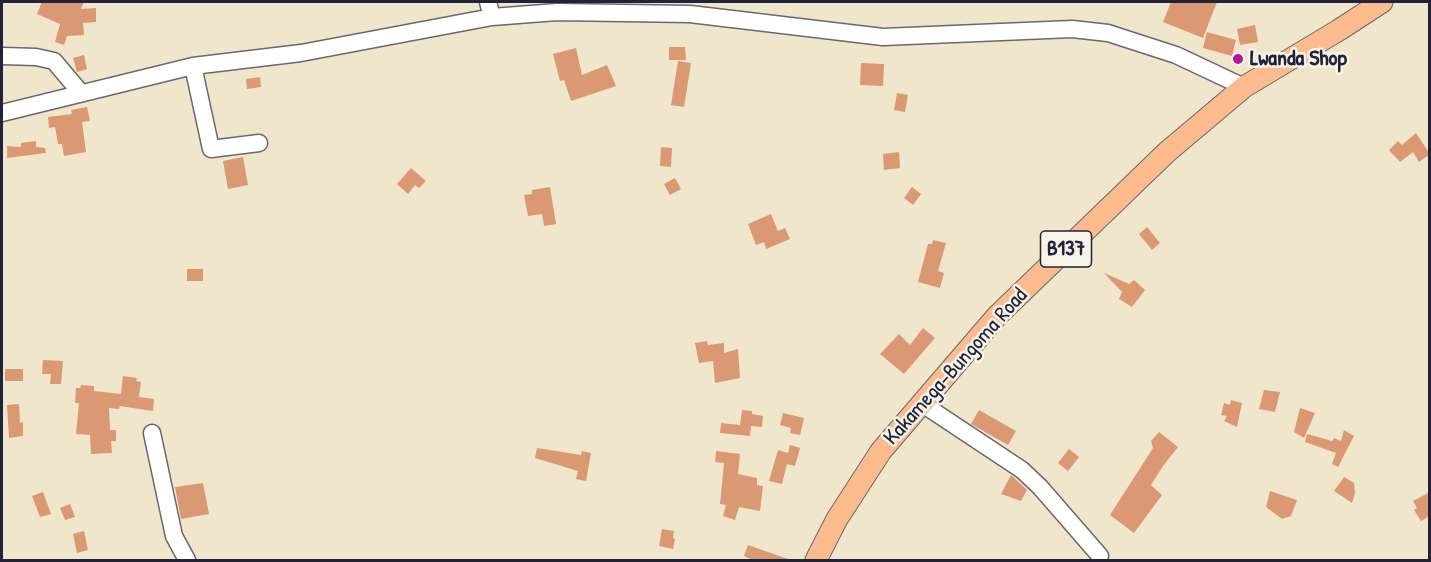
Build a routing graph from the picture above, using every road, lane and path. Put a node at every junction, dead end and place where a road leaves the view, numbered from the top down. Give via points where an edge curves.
1 (1382, 2) edge
2 (688, 8) edge
3 (490, 9) edge
4 (2, 56) edge
5 (193, 66) junction
6 (1244, 87) junction
7 (81, 93) junction
8 (2, 113) edge
9 (259, 144) dead end
10 (921, 403) junction
11 (152, 433) dead end
12 (1100, 556) dead end
13 (187, 561) edge
14 (816, 561) edge

1 - 6 main road, Kakamega-Bungoma Road / B137
2 - 3 street via 557,12
2 - 6 street via 883,37 1072,29 1108,33 1176,55
3 - 5 street via 301,52
4 - 7 street via 54,61
5 - 7 street
5 - 9 street via 211,148
6 - 10 main road, Kakamega-Bungoma Road / B137 via 1095,220 998,316
7 - 8 street
10 - 12 street via 1022,470
10 - 14 main road, Kakamega-Bungoma Road / B137 via 852,493
11 - 13 street via 174,536

